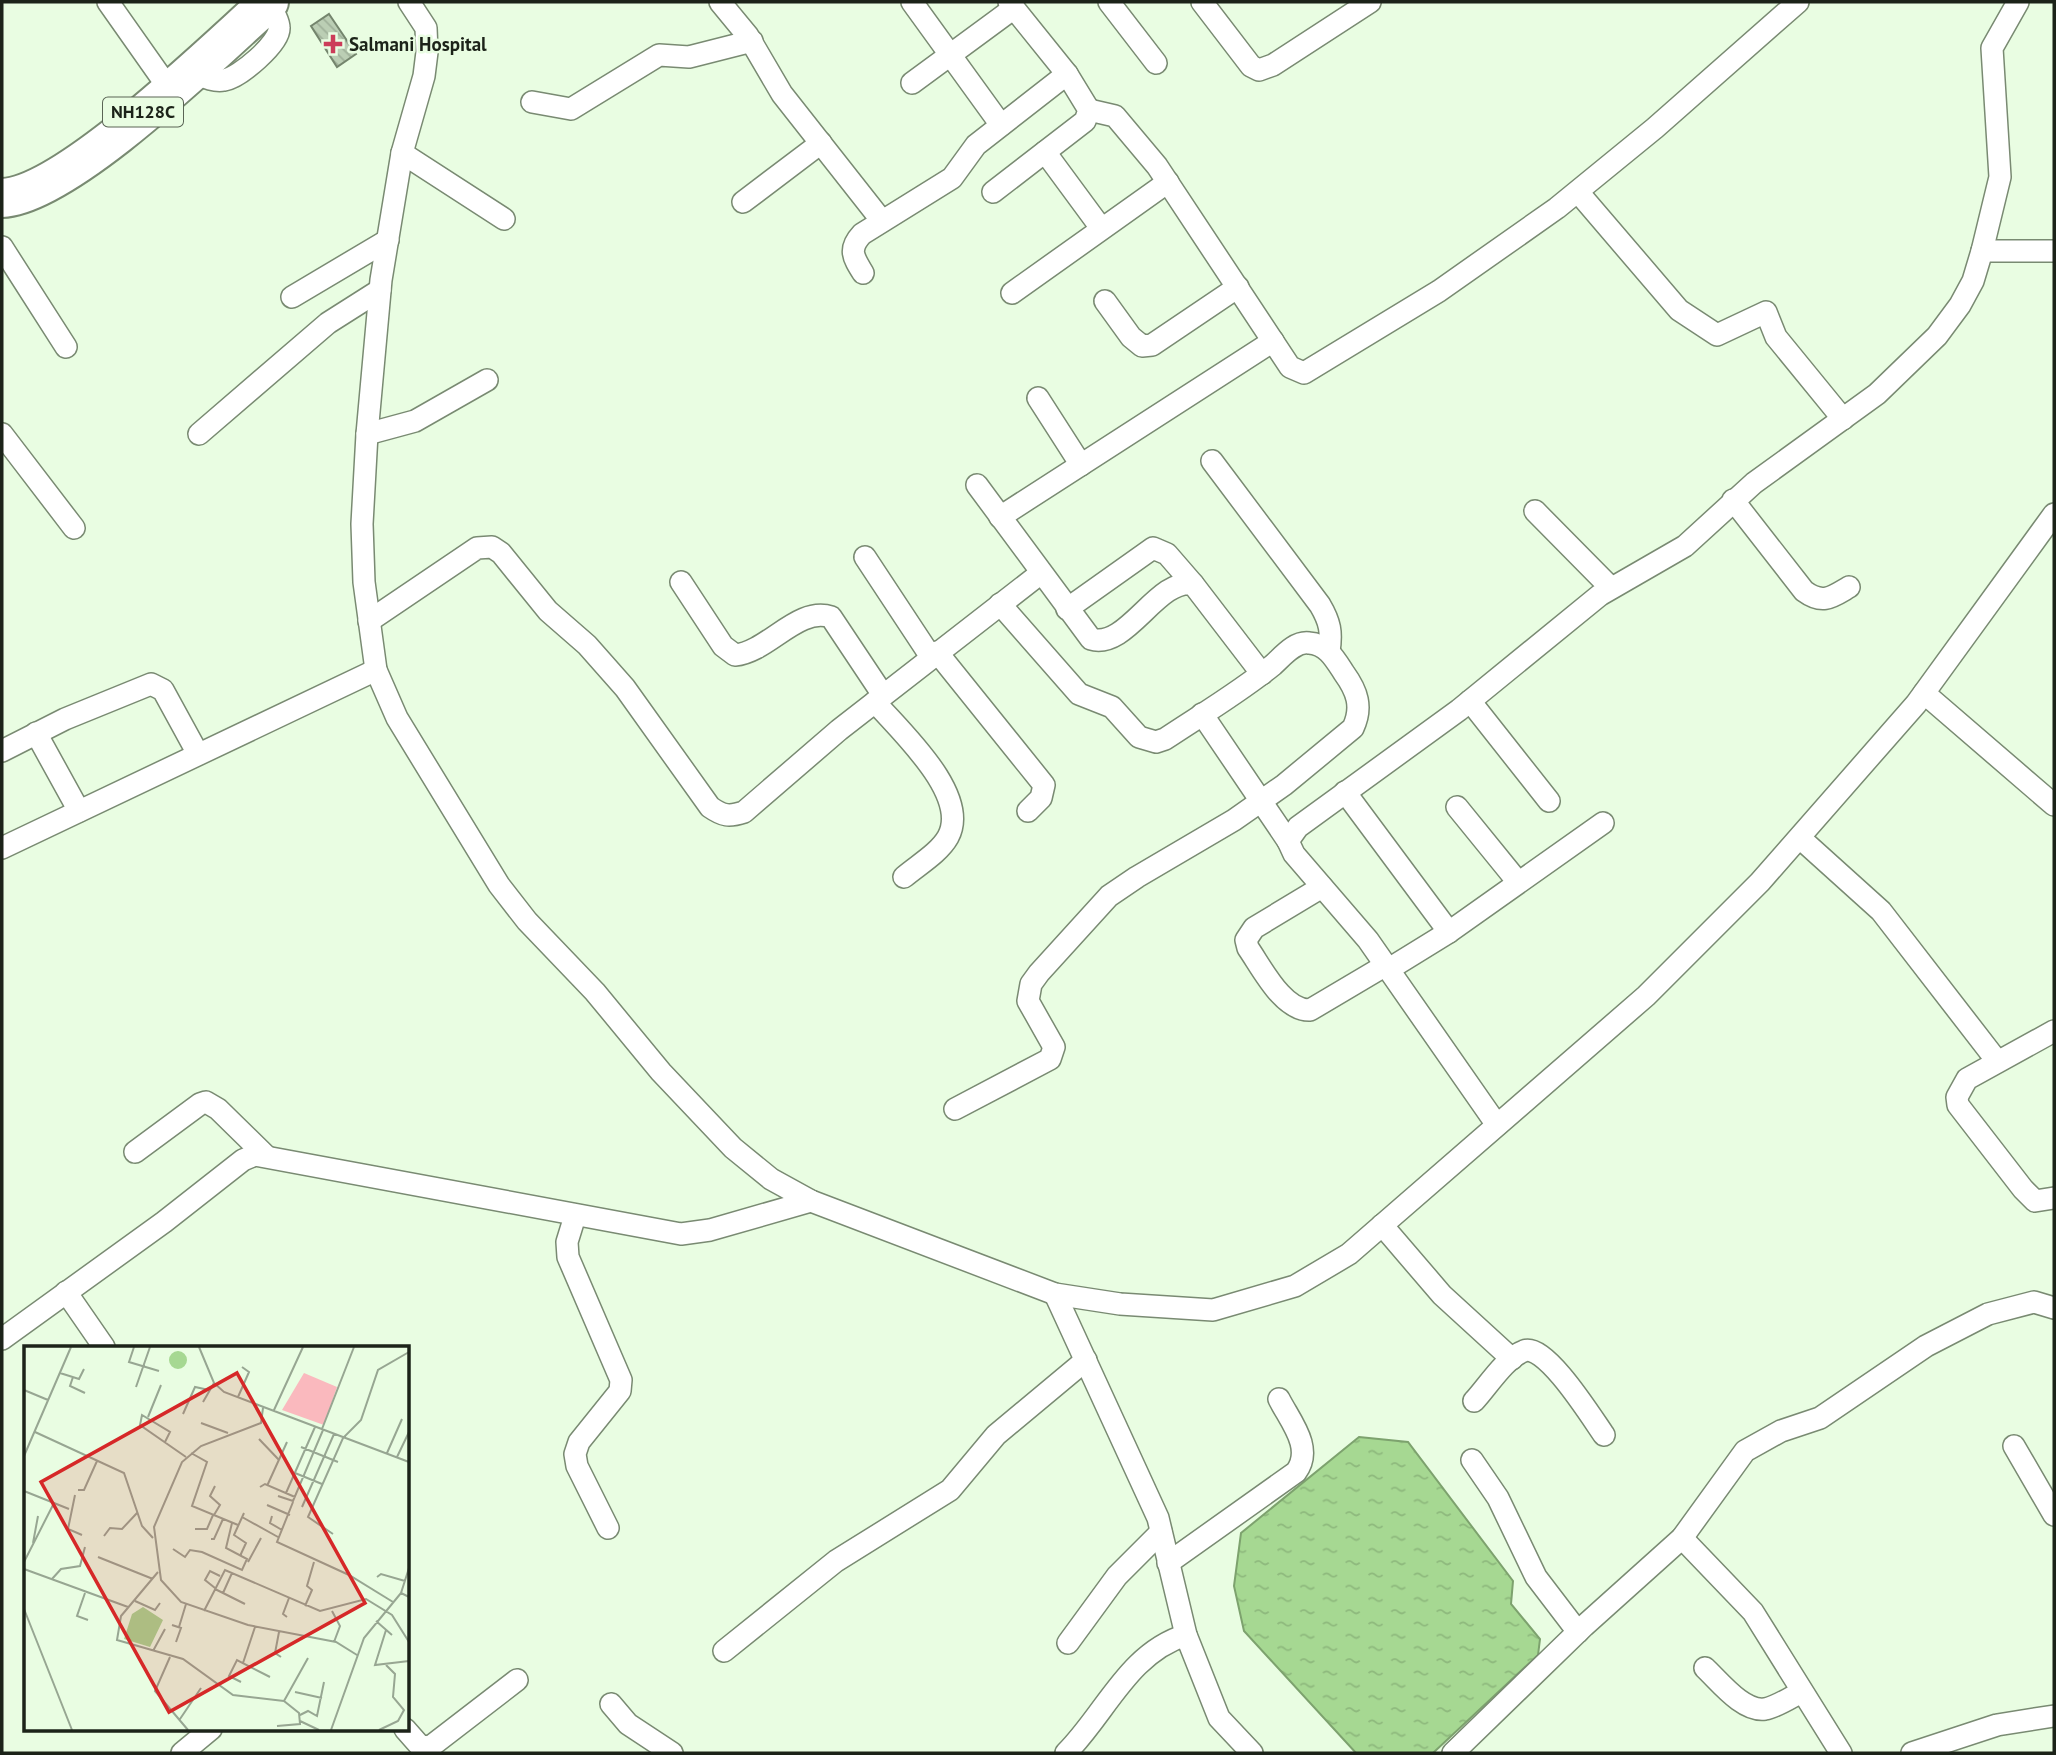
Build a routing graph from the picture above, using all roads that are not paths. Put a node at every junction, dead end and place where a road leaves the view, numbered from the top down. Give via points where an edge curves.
1 (108, 2) edge
2 (269, 2) edge
3 (408, 2) edge
4 (720, 2) edge
5 (912, 2) edge
6 (1109, 2) edge
7 (1202, 2) edge
8 (1370, 2) edge
9 (1798, 2) edge
10 (2018, 2) edge
11 (1012, 5) edge
12 (751, 41) junction
13 (952, 54) junction
14 (1156, 63) dead end
15 (1066, 74) junction
16 (181, 81) junction
17 (912, 83) dead end
18 (532, 102) dead end
19 (1089, 110) junction
20 (1002, 125) junction
21 (821, 143) junction
22 (1045, 152) junction
23 (402, 153) junction
24 (1168, 182) junction
25 (993, 192) dead end
26 (1578, 192) junction
27 (2, 198) edge
28 (743, 202) dead end
29 (504, 219) dead end
30 (882, 221) junction
31 (1101, 228) junction
32 (388, 240) junction
33 (1982, 251) junction
34 (2054, 251) edge
35 (4, 256) edge
36 (863, 273) dead end
37 (1238, 287) junction
38 (380, 290) junction
39 (1012, 293) dead end
40 (292, 297) dead end
41 (1105, 301) dead end
42 (1273, 341) junction
43 (66, 347) dead end
44 (487, 380) dead end
45 (1038, 398) dead end
46 (1843, 419) junction
47 (2, 434) edge
48 (199, 434) dead end
49 (367, 434) junction
50 (1212, 461) dead end
51 (1081, 465) junction
52 (977, 485) dead end
53 (1733, 500) junction
54 (1535, 511) dead end
55 (2054, 514) edge
56 (1000, 517) junction
57 (74, 528) dead end
58 (865, 557) dead end
59 (1041, 573) junction
60 (681, 582) dead end
61 (1194, 584) junction
62 (1849, 587) dead end
63 (1611, 588) junction
64 (1000, 604) junction
65 (1067, 608) junction
66 (369, 621) junction
67 (1329, 651) junction
68 (934, 654) junction
69 (376, 670) junction
70 (1262, 674) junction
71 (1924, 693) junction
72 (879, 698) junction
73 (1471, 701) junction
74 (1202, 714) junction
75 (36, 733) junction
76 (2, 751) edge
77 (198, 754) junction
78 (1345, 792) junction
79 (1549, 801) dead end
80 (1260, 802) junction
81 (2054, 805) edge
82 (1457, 807) dead end
83 (79, 811) junction
84 (1027, 811) dead end
85 (1603, 823) dead end
86 (1800, 838) junction
87 (1287, 841) junction
88 (2, 848) edge
89 (904, 877) dead end
90 (1518, 882) junction
91 (1322, 887) junction
92 (1449, 932) junction
93 (1388, 967) junction
94 (2054, 1031) edge
95 (1997, 1061) junction
96 (955, 1109) dead end
97 (1497, 1125) junction
98 (135, 1152) dead end
99 (266, 1156) junction
100 (2054, 1198) edge
101 (811, 1201) junction
102 (575, 1216) junction
103 (1382, 1226) junction
104 (66, 1292) junction
105 (1055, 1294) junction
106 (2054, 1308) edge
107 (2, 1339) edge
108 (103, 1346) edge
109 (1513, 1359) junction
110 (1086, 1360) junction
111 (1279, 1399) dead end
112 (1474, 1401) dead end
113 (1604, 1434) dead end
114 (2014, 1446) dead end
115 (1472, 1461) dead end
116 (2054, 1515) edge
117 (608, 1528) dead end
118 (1161, 1532) junction
119 (1682, 1538) junction
120 (1168, 1563) junction
121 (1578, 1632) junction
122 (1186, 1635) junction
123 (1068, 1643) dead end
124 (724, 1651) dead end
125 (1705, 1668) dead end
126 (517, 1680) dead end
127 (1801, 1692) junction
128 (611, 1704) dead end
129 (2054, 1716) edge
130 (210, 1730) edge
131 (406, 1730) edge
132 (191, 1750) edge
133 (672, 1753) edge
134 (1066, 1753) edge
135 (1252, 1753) edge
136 (1453, 1753) edge
137 (1841, 1753) edge
138 (1912, 1753) edge

1 - 16 street
2 - 16 highway, NH128C
3 - 23 street via 426,28 428,52
4 - 12 street
5 - 13 street
6 - 14 street
7 - 8 street via 1251,66 1259,70
9 - 26 street
10 - 33 street via 1992,48 2000,177
11 - 13 street
11 - 15 street
12 - 18 street via 689,57 659,55 571,109
12 - 21 street via 782,94
13 - 17 street
13 - 20 street
15 - 19 street
15 - 20 street
16 - 27 highway, NH128C via 80,163 41,186
19 - 22 street via 1085,121
19 - 24 street via 1107,112 1125,125
20 - 30 street via 976,145 952,178
21 - 28 street
21 - 30 street
22 - 25 street
22 - 31 street
23 - 29 street
23 - 32 street
24 - 31 street
24 - 37 street
26 - 42 street via 1439,290 1304,373 1294,371
26 - 46 street via 1679,310 1717,335 1766,312 1776,337
30 - 36 street via 852,246
31 - 39 street
32 - 38 street
32 - 40 street
33 - 34 street
33 - 46 street via 1967,293 1937,336 1898,376
35 - 43 street
37 - 41 street via 1152,345 1142,346 1130,337
37 - 42 street
38 - 48 street via 328,323
38 - 49 street
42 - 51 street
44 - 49 street via 415,421
45 - 51 street
46 - 53 street
47 - 57 street
49 - 66 street via 362,524
50 - 67 street via 1321,606 1332,633
51 - 56 street
52 - 56 street
53 - 62 street via 1804,591 1815,599 1828,600
53 - 63 street via 1685,546
54 - 63 street
55 - 71 street
56 - 59 street
58 - 68 street
59 - 64 street
59 - 65 street
60 - 72 street via 723,646 735,655 812,616 831,617
61 - 65 street via 1167,554 1153,548
61 - 65 street via 1177,586 1109,639 1100,641 1085,634
61 - 70 street
63 - 73 street
64 - 68 street
64 - 74 street via 1079,694 1120,712 1139,737 1156,742
66 - 69 street
66 - 72 street via 477,548 492,547 548,611 607,666 710,807 722,815 744,812
67 - 70 street via 1307,642 1297,645
67 - 80 street via 1352,685 1359,716 1337,743
68 - 72 street
68 - 84 street via 1044,785 1041,798
69 - 77 street
69 - 101 street via 397,718 499,885 527,921 733,1148
70 - 74 street
71 - 81 street
71 - 86 street
72 - 89 street via 941,781 951,802 950,834
73 - 78 street
73 - 79 street
74 - 80 street
75 - 76 street
75 - 77 street via 151,684 163,690
75 - 83 street
77 - 83 street
78 - 87 street via 1298,827
78 - 92 street
80 - 87 street
80 - 96 street via 1137,877 1088,916 1028,992 1028,1001 1054,1047 1050,1059
82 - 90 street
83 - 88 street
85 - 90 street
86 - 95 street via 1881,911
86 - 97 street via 1646,996
87 - 91 street
90 - 92 street
91 - 93 street
91 - 93 street via 1254,928 1247,940 1254,957 1290,1004 1310,1010
92 - 93 street
93 - 97 street
94 - 95 street
95 - 100 street via 1967,1079 1959,1090 1958,1105 2023,1189 2035,1200
97 - 103 street
98 - 99 street via 206,1102
99 - 102 street
99 - 104 street via 243,1160
101 - 102 street via 681,1234
101 - 105 street
102 - 117 street via 567,1242 568,1257 621,1380 620,1391 579,1442 575,1454
103 - 105 street via 1349,1254 1296,1286 1213,1310
103 - 109 street via 1442,1295
104 - 107 street
104 - 108 street
105 - 110 street
106 - 119 street via 2034,1302 1988,1314 1926,1346 1820,1418 1763,1439 1731,1467
109 - 112 street
109 - 113 street via 1525,1350 1547,1358
110 - 118 street
110 - 124 street via 996,1435 950,1490 836,1561
111 - 120 street via 1303,1445 1303,1463
114 - 116 street
115 - 121 street via 1497,1498 1536,1577
118 - 120 street
118 - 123 street via 1117,1576
119 - 121 street
119 - 127 street via 1753,1612
120 - 122 street
121 - 136 street
122 - 134 street via 1169,1640 1142,1659
122 - 135 street via 1219,1718
125 - 127 street via 1755,1709 1766,1709
126 - 131 street via 429,1747 420,1746
127 - 137 street
128 - 133 street via 628,1724
129 - 138 street via 1997,1724
130 - 132 street

